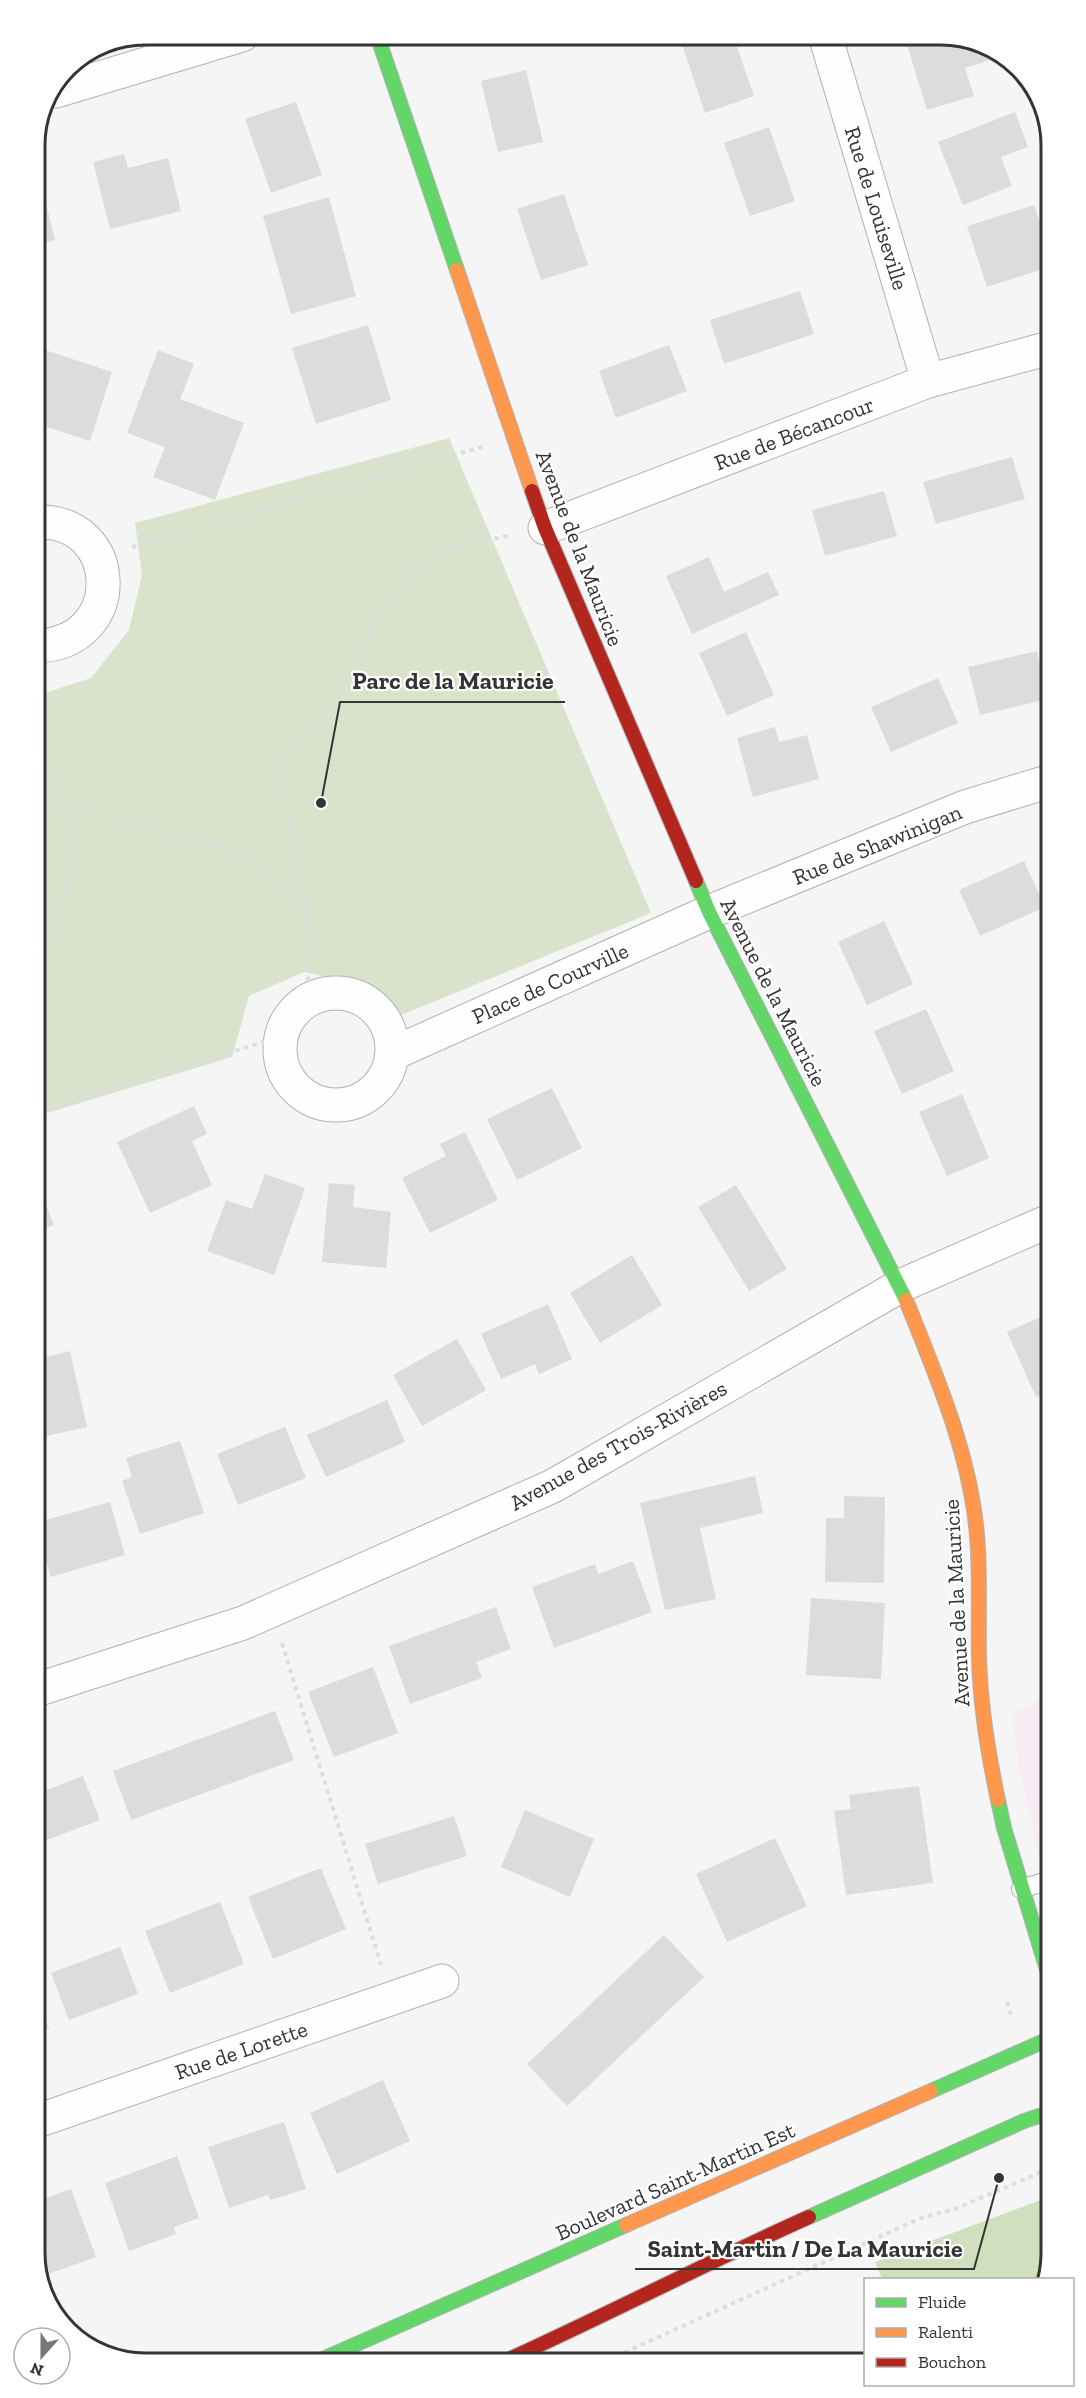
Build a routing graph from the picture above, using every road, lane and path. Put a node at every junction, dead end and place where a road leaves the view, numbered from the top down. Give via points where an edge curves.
1 (206, 45) edge
2 (380, 45) edge
3 (828, 45) edge
4 (63, 89) edge
5 (1041, 350) edge
6 (928, 381) junction
7 (514, 437) junction
8 (45, 521) edge
9 (545, 528) junction
10 (98, 557) junction
11 (45, 646) edge
12 (45, 761) edge
13 (1041, 784) edge
14 (63, 804) junction
15 (306, 903) junction
16 (709, 912) junction
17 (45, 951) edge
18 (309, 999) junction
19 (281, 1037) junction
20 (392, 1054) junction
21 (45, 1108) edge
22 (1041, 1224) edge
23 (900, 1286) junction
24 (279, 1633) dead end
25 (45, 1687) edge
26 (1041, 1883) edge
27 (1021, 1889) junction
28 (1041, 1952) edge
29 (382, 1969) dead end
30 (442, 1981) dead end
31 (1041, 2042) edge
32 (1041, 2115) edge
33 (45, 2118) edge
34 (1041, 2172) edge
35 (336, 2353) edge
36 (523, 2353) edge
37 (623, 2353) edge

1 - 4 street
2 - 7 street, Avenue de la Mauricie
3 - 6 street, Rue de Louiseville
5 - 6 street, Rue de Bécancour
6 - 9 street, Rue de Bécancour
7 - 9 street, Avenue de la Mauricie
7 - 10 path
8 - 10 street via 69,527 86,540
9 - 15 path via 456,546 418,566 374,615 351,683 291,743 280,760 294,863
9 - 16 street, Avenue de la Mauricie
10 - 11 street via 104,575 97,613 71,639
12 - 14 path
13 - 16 street, Rue de Shawinigan via 965,807
14 - 15 path via 226,847 275,877
14 - 17 path via 70,834 69,864 63,908
15 - 18 path
16 - 20 street, Place de Courville
16 - 23 street, Avenue de la Mauricie
18 - 19 street via 286,1022
18 - 20 street via 326,993 360,997 385,1020
19 - 20 street via 280,1055 295,1088 327,1104 346,1104 378,1087
19 - 21 path
22 - 23 street, Avenue des Trois-Rivières
23 - 25 street, Avenue des Trois-Rivières via 553,1486 243,1623
23 - 27 street, Avenue de la Mauricie via 949,1407 970,1485 979,1570 979,1660 986,1745
24 - 29 path
26 - 27 lane
27 - 28 street, Avenue de la Mauricie
30 - 33 street, Rue de Lorette
31 - 35 street, Boulevard Saint-Martin Est
32 - 36 street via 746,2245
34 - 37 path via 955,2209 921,2218

